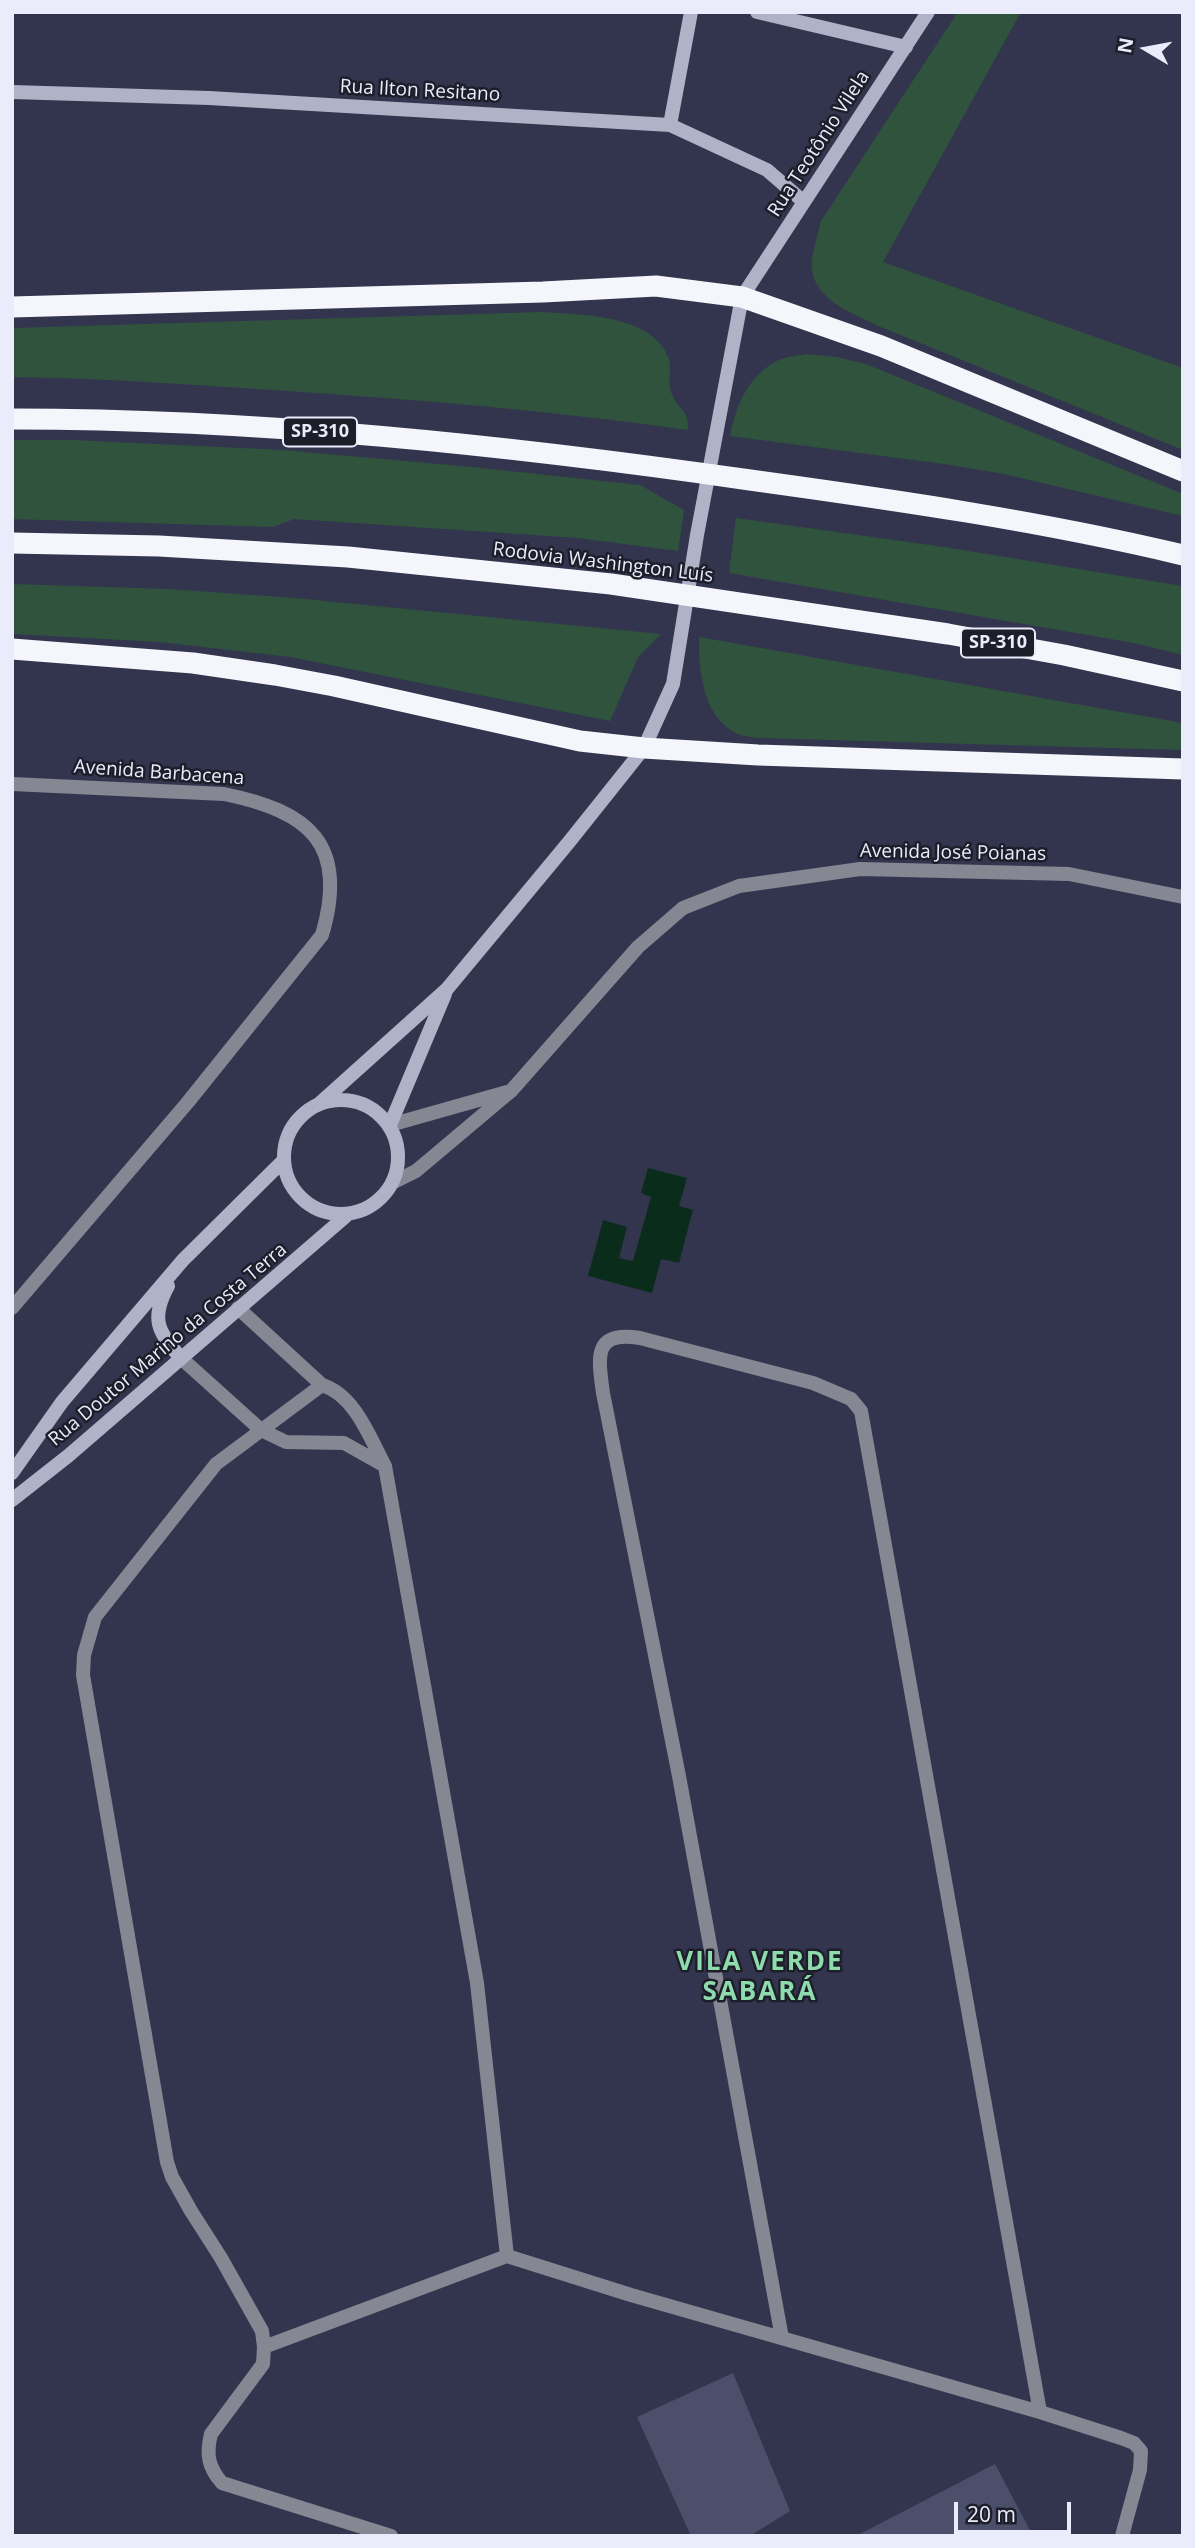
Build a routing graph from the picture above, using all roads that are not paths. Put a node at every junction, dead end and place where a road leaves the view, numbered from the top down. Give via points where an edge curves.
1 (691, 12) edge
2 (757, 12) edge
3 (928, 12) edge
4 (906, 47) junction
5 (12, 92) edge
6 (670, 125) junction
7 (804, 202) junction
8 (742, 297) junction
9 (12, 307) edge
10 (12, 419) edge
11 (1183, 471) edge
12 (12, 543) edge
13 (1183, 555) edge
14 (12, 649) edge
15 (1183, 681) edge
16 (644, 748) junction
17 (1183, 769) edge
18 (12, 784) edge
19 (1183, 897) edge
20 (447, 989) junction
21 (511, 1091) junction
22 (319, 1104) junction
23 (390, 1125) junction
24 (284, 1160) junction
25 (394, 1182) junction
26 (346, 1216) junction
27 (183, 1260) junction
28 (12, 1308) edge
29 (238, 1308) junction
30 (181, 1358) junction
31 (322, 1385) junction
32 (261, 1430) junction
33 (385, 1466) junction
34 (12, 1472) edge
35 (12, 1500) edge
36 (507, 2256) junction
37 (782, 2338) junction
38 (264, 2347) junction
39 (1041, 2412) junction
40 (391, 2536) edge
41 (1122, 2536) edge

1 - 6 main road
2 - 4 main road
3 - 4 main road, Rua Teotônio Vilela
4 - 7 main road, Rua Teotônio Vilela
5 - 6 main road, Rua Ilton Resitano via 209,98
6 - 7 main road, Rua Ilton Resitano via 767,170
7 - 8 main road, Rua Teotônio Vilela
8 - 9 highway via 656,286
8 - 11 highway via 881,346
8 - 16 main road via 673,684
10 - 13 highway, SP-310 via 302,431 445,441 628,462 1032,524
12 - 15 highway, Rodovia Washington Luís / SP-310 via 348,557 611,584 948,634
14 - 16 highway via 193,663 275,675 580,741
16 - 17 highway
16 - 20 main road
18 - 28 street, Avenida Barbacena via 224,794 259,801 292,815 313,832 330,873 329,912 322,935 188,1102
19 - 21 street, Avenida José Poianas via 1069,874 860,869 739,886 683,908 638,947
20 - 22 main road
20 - 23 main road
21 - 23 street
21 - 25 street, Avenida José Poianas via 416,1171
22 - 23 main road via 346,1099 371,1107
22 - 24 main road via 293,1126
23 - 25 main road via 397,1152
24 - 26 main road via 289,1182 303,1201 323,1212
24 - 27 main road, Rua Doutor Marino da Costa Terra
25 - 26 main road via 382,1199 365,1211
26 - 29 main road, Rua Doutor Marino da Costa Terra
27 - 30 main road via 160,1300 157,1320 163,1337
27 - 34 main road, Rua Doutor Marino da Costa Terra via 62,1402
29 - 30 main road, Rua Doutor Marino da Costa Terra
29 - 31 street
30 - 32 street
30 - 35 main road, Rua Doutor Marino da Costa Terra
31 - 32 street
31 - 33 street via 348,1401
32 - 33 street via 286,1442 345,1443
32 - 38 street via 216,1464 95,1617 83,1675 167,2162 262,2331
33 - 36 street via 477,1983
36 - 37 street
36 - 38 street
37 - 39 street
37 - 39 street via 603,1393 601,1350 616,1335 813,1383 851,1399 861,1411
38 - 40 street via 262,2364 211,2434 208,2461 214,2474 222,2483
39 - 41 street via 1134,2443 1141,2451

